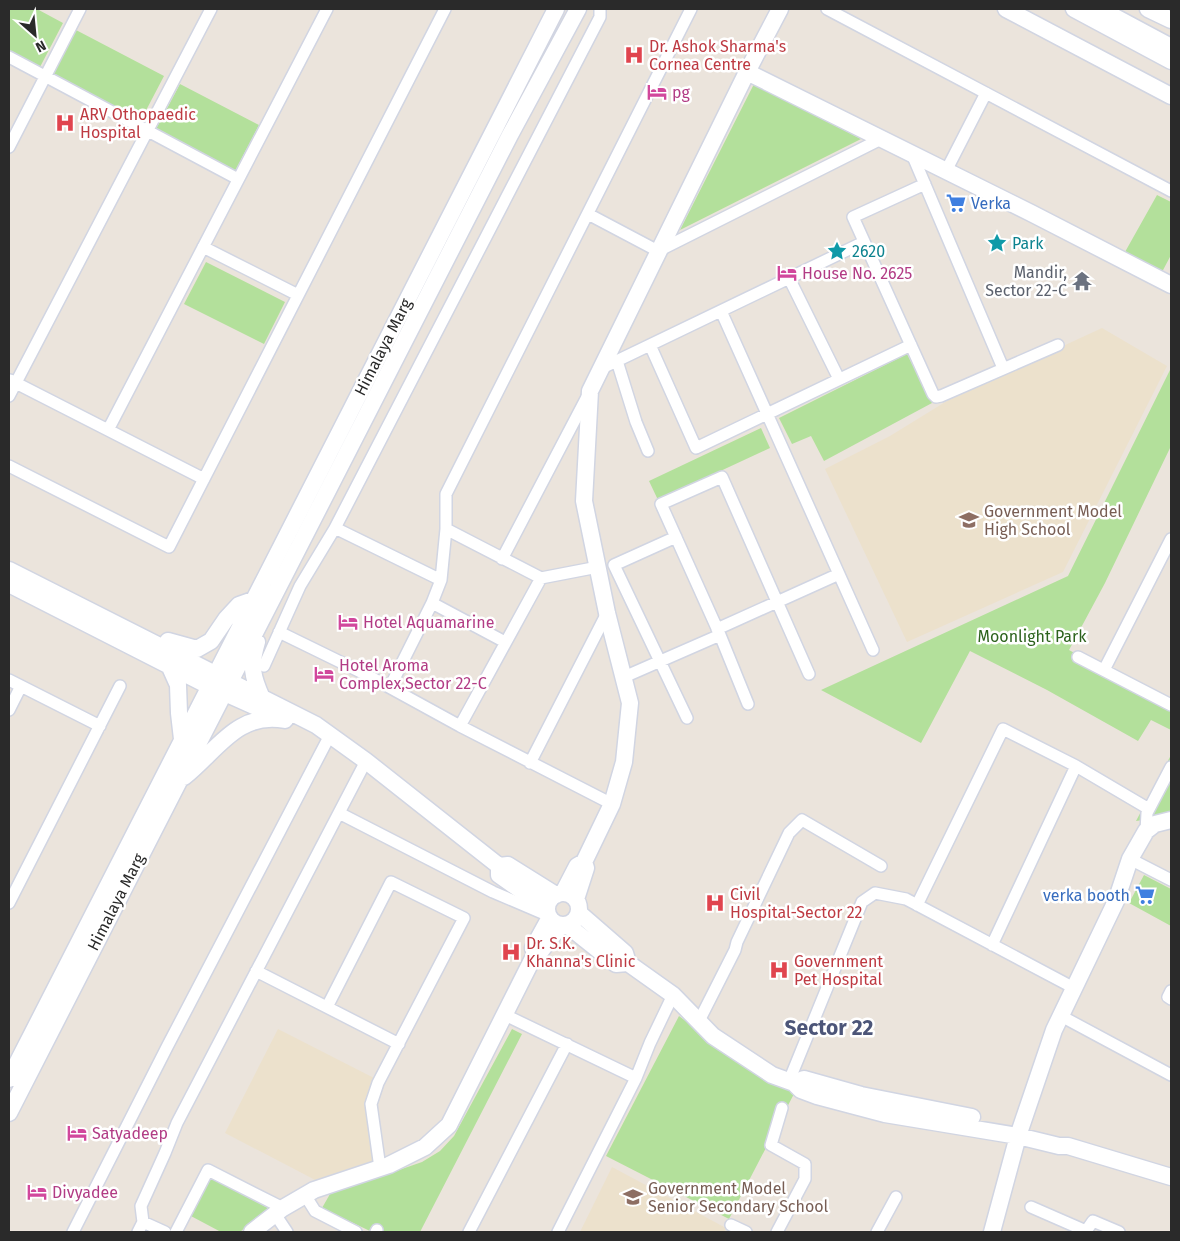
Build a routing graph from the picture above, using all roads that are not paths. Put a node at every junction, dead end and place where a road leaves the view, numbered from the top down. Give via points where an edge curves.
1 (80, 9) edge
2 (210, 9) edge
3 (327, 9) edge
4 (445, 9) edge
5 (556, 9) edge
6 (578, 9) edge
7 (600, 9) edge
8 (691, 9) edge
9 (780, 9) edge
10 (827, 9) edge
11 (1006, 9) edge
12 (1074, 9) edge
13 (1100, 9) edge
14 (1148, 9) edge
15 (1171, 20) edge
16 (1171, 46) edge
17 (9, 57) edge
18 (1171, 61) edge
19 (747, 72) junction
20 (45, 76) junction
21 (986, 93) junction
22 (1171, 96) edge
23 (147, 131) junction
24 (881, 139) junction
25 (9, 147) edge
26 (912, 154) junction
27 (946, 171) junction
28 (238, 179) junction
29 (925, 184) junction
30 (1171, 191) edge
31 (588, 214) junction
32 (864, 242) junction
33 (203, 247) junction
34 (658, 251) junction
35 (789, 278) junction
36 (1169, 279) edge
37 (298, 295) junction
38 (721, 311) junction
39 (650, 345) junction
40 (911, 345) junction
41 (1058, 345) dead end
42 (617, 361) junction
43 (1003, 368) junction
44 (600, 369) junction
45 (839, 379) junction
46 (12, 381) edge
47 (590, 391) junction
48 (9, 396) edge
49 (767, 414) junction
50 (108, 430) junction
51 (648, 451) dead end
52 (9, 466) edge
53 (204, 479) junction
54 (335, 528) junction
55 (446, 529) junction
56 (676, 537) junction
57 (1170, 543) edge
58 (502, 559) junction
59 (598, 567) junction
60 (9, 570) edge
61 (839, 574) junction
62 (541, 578) junction
63 (441, 580) junction
64 (280, 583) junction
65 (9, 584) edge
66 (296, 592) junction
67 (253, 600) junction
68 (432, 602) junction
69 (777, 602) junction
70 (607, 613) junction
71 (262, 618) junction
72 (279, 632) junction
73 (718, 632) junction
74 (148, 640) junction
75 (504, 642) junction
76 (873, 650) dead end
77 (1078, 657) dead end
78 (660, 661) junction
79 (169, 665) junction
80 (264, 666) dead end
81 (1104, 670) junction
82 (809, 674) dead end
83 (624, 677) junction
84 (9, 680) edge
85 (220, 683) junction
86 (21, 686) junction
87 (120, 686) dead end
88 (390, 687) junction
89 (262, 698) junction
90 (748, 704) dead end
91 (1171, 705) edge
92 (9, 710) edge
93 (687, 718) dead end
94 (285, 720) junction
95 (100, 726) junction
96 (460, 726) junction
97 (330, 737) junction
98 (182, 739) junction
99 (366, 761) junction
100 (530, 762) junction
101 (1076, 766) junction
102 (1171, 767) edge
103 (177, 783) junction
104 (612, 804) junction
105 (1149, 809) junction
106 (338, 813) junction
107 (1171, 820) edge
108 (1146, 831) junction
109 (1130, 859) junction
110 (881, 866) dead end
111 (1171, 880) edge
112 (9, 902) edge
113 (917, 905) junction
114 (560, 910) junction
115 (992, 945) junction
116 (256, 971) junction
117 (1074, 988) junction
118 (1171, 991) edge
119 (673, 995) junction
120 (1171, 999) edge
121 (327, 1007) junction
122 (503, 1014) junction
123 (1061, 1016) junction
124 (699, 1021) junction
125 (398, 1044) junction
126 (567, 1044) junction
127 (1171, 1075) edge
128 (636, 1078) junction
129 (9, 1079) edge
130 (792, 1082) junction
131 (782, 1108) dead end
132 (9, 1113) edge
133 (1020, 1131) junction
134 (380, 1168) junction
135 (1171, 1177) edge
136 (305, 1195) junction
137 (896, 1197) dead end
138 (1031, 1207) dead end
139 (279, 1211) junction
140 (144, 1222) junction
141 (731, 1225) dead end
142 (73, 1232) edge
143 (138, 1232) edge
144 (165, 1232) edge
145 (176, 1232) edge
146 (252, 1232) edge
147 (287, 1232) edge
148 (356, 1232) edge
149 (469, 1232) edge
150 (558, 1232) edge
151 (746, 1232) edge
152 (776, 1232) edge
153 (877, 1232) edge
154 (992, 1232) edge
155 (1086, 1232) edge
156 (1119, 1232) edge

1 - 20 street
2 - 23 street
3 - 28 street
4 - 37 street
5 - 67 street, Himalaya Marg
6 - 64 street, Himalaya Marg
7 - 54 street via 600,17
8 - 31 street
9 - 19 street
10 - 21 street
11 - 22 street
12 - 18 street
13 - 16 street
14 - 15 street
17 - 20 street
19 - 24 street
19 - 34 street
20 - 23 street
20 - 25 street
21 - 27 street
21 - 30 street
23 - 28 street
23 - 46 street
24 - 26 street
24 - 34 street
26 - 27 street
26 - 29 street
27 - 36 street
28 - 33 street
29 - 32 street via 853,217
29 - 43 street
31 - 34 street
31 - 55 street via 446,494
32 - 35 street
32 - 40 street
33 - 37 street
33 - 50 street
34 - 44 street
35 - 38 street
35 - 45 street
37 - 53 street
38 - 39 street
38 - 49 street
39 - 42 street
39 - 49 street via 696,448
40 - 43 street via 936,397
40 - 45 street
41 - 43 street
42 - 44 street
42 - 51 street
44 - 47 street
45 - 49 street
46 - 48 street
46 - 50 street
47 - 58 street
47 - 59 street via 584,501
49 - 61 street
50 - 53 street
52 - 53 street via 169,547
54 - 63 street
54 - 66 street
55 - 58 street
55 - 63 street
56 - 69 street via 662,504 722,477
56 - 73 street
56 - 78 street via 614,565
57 - 81 street
58 - 62 street
59 - 62 street
59 - 70 street
60 - 74 street
61 - 69 street
61 - 76 street
62 - 75 street
63 - 68 street
64 - 66 street
64 - 71 street, Himalaya Marg
65 - 79 street
66 - 72 street
67 - 74 street via 239,606 211,641 197,649 166,640
67 - 85 street, Himalaya Marg
68 - 75 street
68 - 88 street
69 - 73 street
69 - 82 street
70 - 83 street
70 - 100 street
71 - 85 street, Himalaya Marg
71 - 89 street via 252,665
72 - 80 street
72 - 88 street
73 - 78 street
73 - 90 street
74 - 85 street
75 - 96 street
77 - 81 street
78 - 83 street
78 - 93 street
79 - 85 street
79 - 98 street via 178,685
81 - 91 street
83 - 104 street via 630,702 624,762
84 - 86 street
85 - 89 street
85 - 94 street
85 - 98 street, Himalaya Marg
85 - 103 street, Himalaya Marg
86 - 92 street
86 - 95 street
87 - 95 street
88 - 96 street
89 - 97 street via 316,726
94 - 97 street
94 - 103 street via 264,718 238,728
95 - 112 street
96 - 100 street
97 - 99 street
97 - 142 street
98 - 129 street, Himalaya Marg
99 - 106 street
99 - 114 street via 499,866 500,875
100 - 104 street
101 - 105 street
101 - 113 street via 1003,729
101 - 115 street
102 - 105 street
103 - 132 street, Himalaya Marg
104 - 114 street via 584,862 577,866
105 - 108 street
106 - 114 street via 493,892
106 - 116 street
107 - 108 street via 1155,824
108 - 109 street
109 - 111 street
109 - 117 street via 1116,901
110 - 124 street via 802,820 789,833 736,950
113 - 115 street
113 - 130 street via 875,892 862,902
114 - 119 street via 624,953 628,963
114 - 122 street via 532,948 535,954
115 - 117 street
116 - 121 street
116 - 140 street via 177,1123 141,1206
117 - 123 street
118 - 120 street via 1168,997
119 - 124 street
119 - 128 street
121 - 125 street
121 - 125 street via 390,882 464,918
122 - 126 street
122 - 134 street via 449,1125 425,1147
123 - 127 street
123 - 133 street
124 - 130 street via 713,1036 772,1075
125 - 134 street via 371,1104
126 - 128 street
126 - 149 street
128 - 150 street
130 - 133 street via 804,1079
131 - 152 street via 771,1145 805,1164 805,1179
133 - 135 street via 1063,1140 1068,1146
133 - 154 street
134 - 136 street
136 - 139 street
136 - 148 street via 316,1211
137 - 153 street
138 - 155 street
139 - 145 street via 208,1170
139 - 146 street
139 - 147 street
140 - 143 street
140 - 144 street
141 - 151 street
155 - 156 street via 1093,1221

